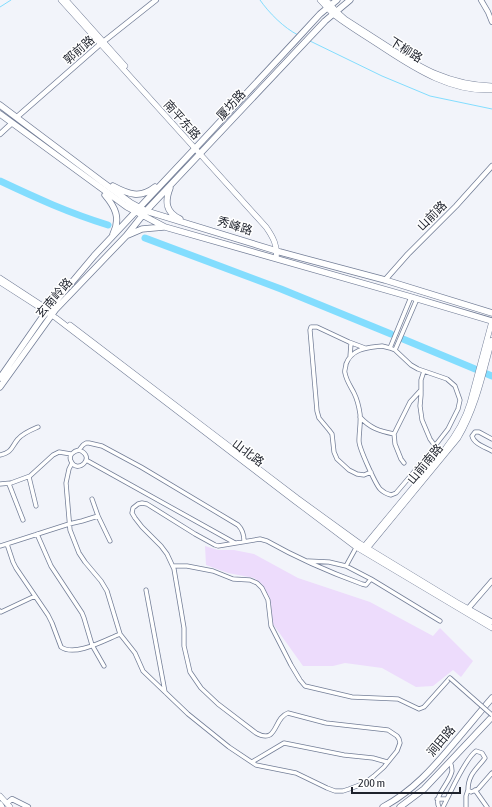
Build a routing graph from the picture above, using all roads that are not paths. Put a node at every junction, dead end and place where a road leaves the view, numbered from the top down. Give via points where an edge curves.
1 (61, 0) edge
2 (66, 0) edge
3 (156, 0) edge
4 (322, 0) edge
5 (337, 0) edge
6 (350, 0) edge
7 (481, 0) edge
8 (329, 7) junction
9 (334, 12) junction
10 (492, 22) edge
11 (102, 43) junction
12 (492, 86) edge
13 (492, 90) edge
14 (0, 105) edge
15 (0, 114) edge
16 (17, 117) junction
17 (12, 123) junction
18 (0, 134) edge
19 (196, 148) junction
20 (200, 153) junction
21 (492, 166) edge
22 (165, 180) junction
23 (101, 181) junction
24 (172, 184) junction
25 (100, 188) junction
26 (137, 210) junction
27 (144, 213) junction
28 (191, 224) junction
29 (124, 225) joint
30 (165, 226) junction
31 (134, 230) junction
32 (110, 240) junction
33 (278, 251) junction
34 (278, 258) junction
35 (0, 278) edge
36 (385, 280) junction
37 (0, 282) edge
38 (414, 298) junction
39 (50, 312) junction
40 (492, 312) edge
41 (492, 321) edge
42 (492, 340) edge
43 (351, 343) junction
44 (365, 348) junction
45 (390, 348) junction
46 (395, 350) junction
47 (350, 357) junction
48 (483, 365) junction
49 (424, 371) junction
50 (0, 378) edge
51 (0, 387) edge
52 (421, 390) junction
53 (360, 416) junction
54 (370, 426) junction
55 (38, 427) dead end
56 (360, 430) junction
57 (394, 434) junction
58 (492, 439) edge
59 (435, 446) junction
60 (80, 450) junction
61 (492, 451) edge
62 (72, 454) junction
63 (0, 456) edge
64 (86, 460) junction
65 (72, 463) junction
66 (404, 463) dead end
67 (371, 472) junction
68 (28, 477) junction
69 (0, 484) edge
70 (9, 484) junction
71 (92, 499) dead end
72 (36, 506) dead end
73 (98, 516) junction
74 (23, 520) dead end
75 (69, 524) junction
76 (37, 534) junction
77 (110, 541) dead end
78 (244, 541) junction
79 (235, 543) junction
80 (6, 544) junction
81 (0, 546) edge
82 (362, 548) junction
83 (305, 560) junction
84 (173, 566) junction
85 (346, 566) junction
86 (371, 580) junction
87 (492, 581) edge
88 (146, 590) dead end
89 (35, 596) junction
90 (0, 611) edge
91 (467, 611) junction
92 (440, 621) dead end
93 (492, 622) edge
94 (492, 628) edge
95 (120, 634) junction
96 (92, 645) junction
97 (104, 666) dead end
98 (166, 693) junction
99 (492, 698) edge
100 (492, 716) edge
101 (252, 762) junction
102 (387, 762) junction
103 (450, 762) junction
104 (492, 772) edge
105 (468, 790) junction
106 (475, 790) junction
107 (0, 796) edge
108 (437, 799) junction
109 (447, 799) junction
110 (0, 804) edge
111 (6, 806) edge
112 (28, 807) edge
113 (383, 807) edge
114 (400, 807) edge
115 (439, 807) edge
116 (443, 807) edge
117 (466, 807) edge
118 (487, 807) edge

1 - 11 main road, 南平东路
2 - 11 main road, 南平东路
3 - 11 street, 郭前路
4 - 8 main road, 下柳路
5 - 8 main road, 厦坊路
6 - 9 main road, 厦坊路
7 - 10 street
8 - 9 main road, 下柳路
8 - 19 main road, 厦坊路
9 - 12 main road, 下柳路 via 437,75 454,81
9 - 13 main road, 下柳路 via 350,27 424,73 463,87
9 - 20 main road, 厦坊路
11 - 16 street, 郭前路
11 - 19 main road, 南平东路
14 - 16 main road, 秀峰路
15 - 17 main road, 秀峰路
16 - 23 main road, 秀峰路
17 - 18 street
17 - 25 main road, 秀峰路
19 - 20 main road, 南平东路
19 - 22 main road, 厦坊路
20 - 24 main road, 厦坊路
20 - 33 main road, 南平东路 via 270,228 275,236
21 - 36 street, 山前路
22 - 23 main road via 149,191 138,194 125,192
22 - 26 main road, 厦坊路
23 - 26 main road, 秀峰路
24 - 27 main road, 厦坊路
24 - 28 main road via 167,198 169,209 176,217
25 - 26 main road, 秀峰路
25 - 32 main road via 115,211 117,222
26 - 27 main road, 秀峰路
26 - 29 main road, 厦坊路
27 - 28 main road, 秀峰路
27 - 30 main road, 秀峰路
27 - 31 main road, 厦坊路
28 - 33 main road, 秀峰路
29 - 32 main road, 玄南岭路
30 - 31 main road
30 - 34 main road, 秀峰路
31 - 39 main road, 玄南岭路
32 - 39 main road, 玄南岭路 via 94,256
33 - 34 main road, 南平东路
33 - 36 main road, 秀峰路
34 - 38 main road, 秀峰路
35 - 39 main road, 山北路
36 - 40 main road, 秀峰路
37 - 39 main road, 山北路
38 - 41 main road, 秀峰路
38 - 45 street
38 - 46 street
39 - 50 main road, 玄南岭路
39 - 51 main road, 玄南岭路
39 - 82 main road, 山北路 via 289,496
41 - 48 main road
42 - 48 main road
43 - 44 street
43 - 47 street
43 - 67 street via 317,327 311,327 317,410 319,418 332,434 337,459 358,474
44 - 45 street
44 - 47 street
45 - 46 street
46 - 49 street via 411,365
47 - 53 street via 344,373 354,394
48 - 82 main road, 山前南路 via 470,416 458,438
49 - 52 street
49 - 59 street via 447,379 455,386 460,400 448,429
52 - 57 street via 410,402
52 - 59 street via 422,420
53 - 54 street
53 - 56 street
54 - 56 street
54 - 57 street
55 - 63 street via 18,438 7,454
56 - 67 street via 359,443
57 - 66 street via 395,444
58 - 61 street via 479,432 472,436 475,442
59 - 67 street via 392,495 382,491
60 - 62 street via 75,450
60 - 64 street via 86,455
60 - 78 street via 83,445 89,443 102,446 141,467 238,525 242,529
62 - 65 street
62 - 68 street via 59,452 53,455
64 - 65 street via 80,466
64 - 79 street
65 - 75 street via 66,483
68 - 70 street
68 - 72 street
69 - 70 street
70 - 74 street
71 - 73 street
73 - 75 street
73 - 77 street
75 - 76 street
75 - 95 street via 79,553 107,591
76 - 80 street
76 - 96 street via 51,566 82,613
78 - 79 street
78 - 83 street via 267,541
79 - 84 street via 215,545 147,504 138,504 132,513 161,546
80 - 81 street
80 - 89 street via 16,568
82 - 85 street
82 - 91 main road, 山北路
83 - 85 street
83 - 86 street via 362,584 366,585
84 - 100 street, bridge via 213,571 233,579 257,583 268,600 271,626 305,686 352,697 398,699 419,709 424,707 450,678
84 - 102 street via 190,672 201,688 218,704 256,733 267,737 271,735 284,714 288,713 326,723 388,730 397,736 400,743 397,751
85 - 86 street
86 - 92 street
87 - 91 street
88 - 98 street
89 - 90 street
89 - 96 street via 50,619 60,647 76,650
91 - 93 main road, 山北路
91 - 94 main road, 山北路
95 - 96 street
95 - 98 street via 135,653 143,671
96 - 97 street
98 - 101 street via 229,747
99 - 113 main road, 涧田路 via 419,782
100 - 103 main road, 涧田路
101 - 102 street via 284,743
101 - 102 street via 296,773 326,788 339,791 366,782
103 - 108 street via 452,770
103 - 114 main road, 涧田路 via 424,789
104 - 106 street
105 - 106 street
105 - 109 street via 471,776 485,758 482,753 476,752 470,758
105 - 117 street
106 - 118 street
107 - 111 main road
108 - 109 street
108 - 115 street
109 - 116 street
110 - 111 main road
111 - 112 street via 12,799

